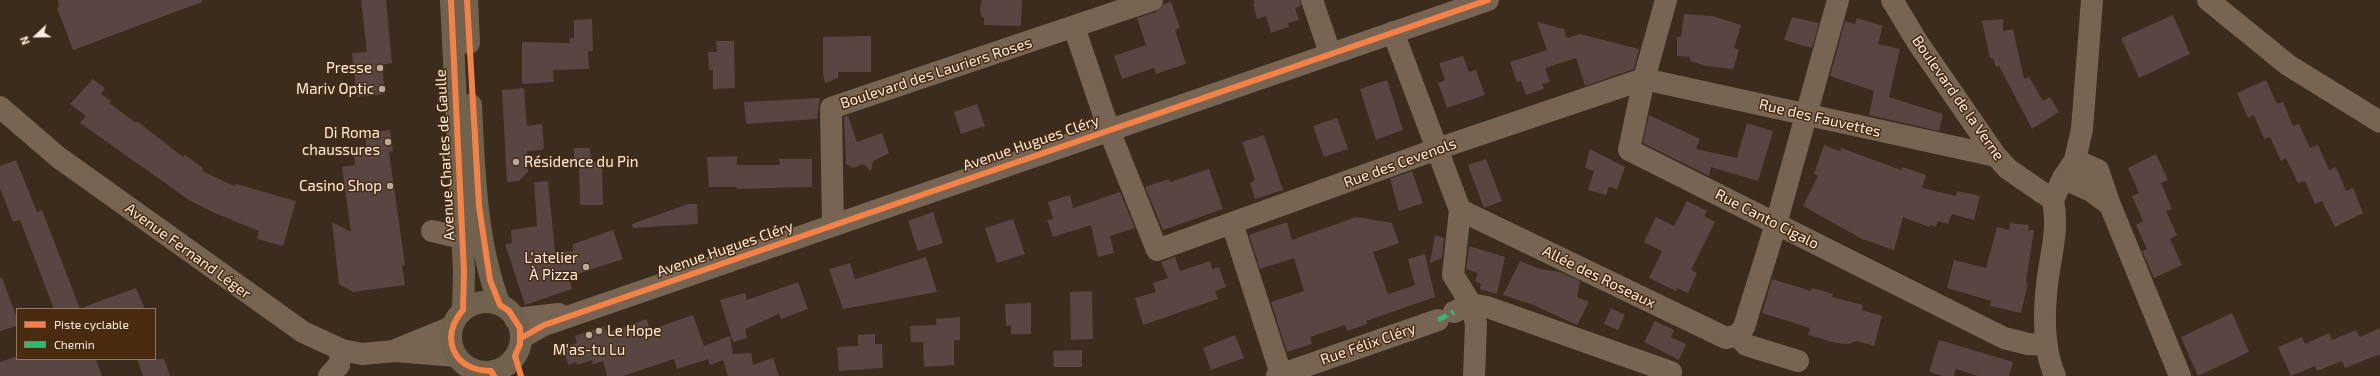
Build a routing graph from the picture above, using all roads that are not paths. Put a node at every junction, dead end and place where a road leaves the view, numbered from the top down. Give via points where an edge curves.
1 (451, 0) edge
2 (467, 0) edge
3 (1152, 0) edge
4 (1312, 0) edge
5 (1488, 0) edge
6 (1666, 0) edge
7 (1838, 0) edge
8 (1892, 0) edge
9 (2092, 0) edge
10 (2208, 0) edge
11 (1074, 27) junction
12 (1393, 32) junction
13 (1330, 53) junction
14 (1644, 79) junction
15 (0, 107) edge
16 (1806, 114) junction
17 (2380, 122) edge
18 (465, 128) junction
19 (1109, 130) junction
20 (1437, 149) junction
21 (1996, 156) junction
22 (2075, 160) junction
23 (2063, 178) junction
24 (2053, 200) junction
25 (2110, 205) junction
26 (1460, 210) junction
27 (1232, 223) junction
28 (1776, 224) junction
29 (833, 225) junction
30 (432, 231) dead end
31 (462, 238) junction
32 (1454, 312) junction
33 (458, 318) junction
34 (1738, 336) junction
35 (514, 339) edge
36 (2047, 345) junction
37 (342, 350) junction
38 (395, 351) junction
39 (456, 356) junction
40 (1798, 360) dead end
41 (1671, 372) dead end
42 (492, 374) edge
43 (1279, 375) edge
44 (328, 376) edge
45 (1474, 376) edge
46 (2055, 376) edge
47 (2180, 376) edge

1 - 18 main road, Avenue Charles de Gaulle
2 - 18 main road, Avenue Charles de Gaulle
3 - 11 street, Boulevard des Lauriers Roses
4 - 13 street
5 - 12 street, Avenue Hugues Cléry
6 - 14 street, Rue Canto Cigalo
7 - 16 street
8 - 21 street, Boulevard de la Verne via 1918,43
9 - 22 street via 2082,129
10 - 17 street via 2288,65
11 - 19 street
11 - 29 street, Boulevard des Lauriers Roses via 831,108
12 - 13 street, Avenue Hugues Cléry
12 - 20 street
13 - 19 street, Avenue Hugues Cléry
14 - 16 street, Rue des Fauvettes
14 - 20 street, Rue des Cevenols
14 - 28 street, Rue Canto Cigalo via 1629,150
15 - 37 street, Avenue Fernand Léger via 58,157 255,299 303,332
16 - 21 street, Rue des Fauvettes
16 - 28 street
18 - 31 main road, Avenue Charles de Gaulle
18 - 35 main road, Avenue Charles de Gaulle via 490,280
19 - 27 street, Rue des Cevenols via 1157,250
19 - 29 street, Avenue Hugues Cléry
20 - 26 street
20 - 27 street, Rue des Cevenols
21 - 24 street, Boulevard de la Verne via 2028,184
22 - 23 street
22 - 25 street via 2098,170
23 - 24 street
23 - 25 street via 2091,191
24 - 36 street via 2057,217 2045,315
25 - 47 street
26 - 32 street via 1453,275
26 - 34 street, Allée des Roseaux via 1726,338
27 - 43 street
28 - 34 street via 1744,326
28 - 36 street, Rue Canto Cigalo via 2004,338 2028,344
29 - 35 street, Avenue Hugues Cléry via 544,325
30 - 31 street
31 - 33 main road, Avenue Charles de Gaulle
32 - 41 street via 1486,307
32 - 43 street, Rue Félix Cléry
32 - 45 street via 1476,324
33 - 35 main road via 479,302
33 - 38 street
33 - 39 main road via 451,337
34 - 40 street via 1746,344
35 - 42 main road via 508,364
36 - 46 street
37 - 38 street, Avenue Fernand Léger via 362,354
37 - 44 street via 339,365
38 - 39 street
39 - 42 main road via 469,368

